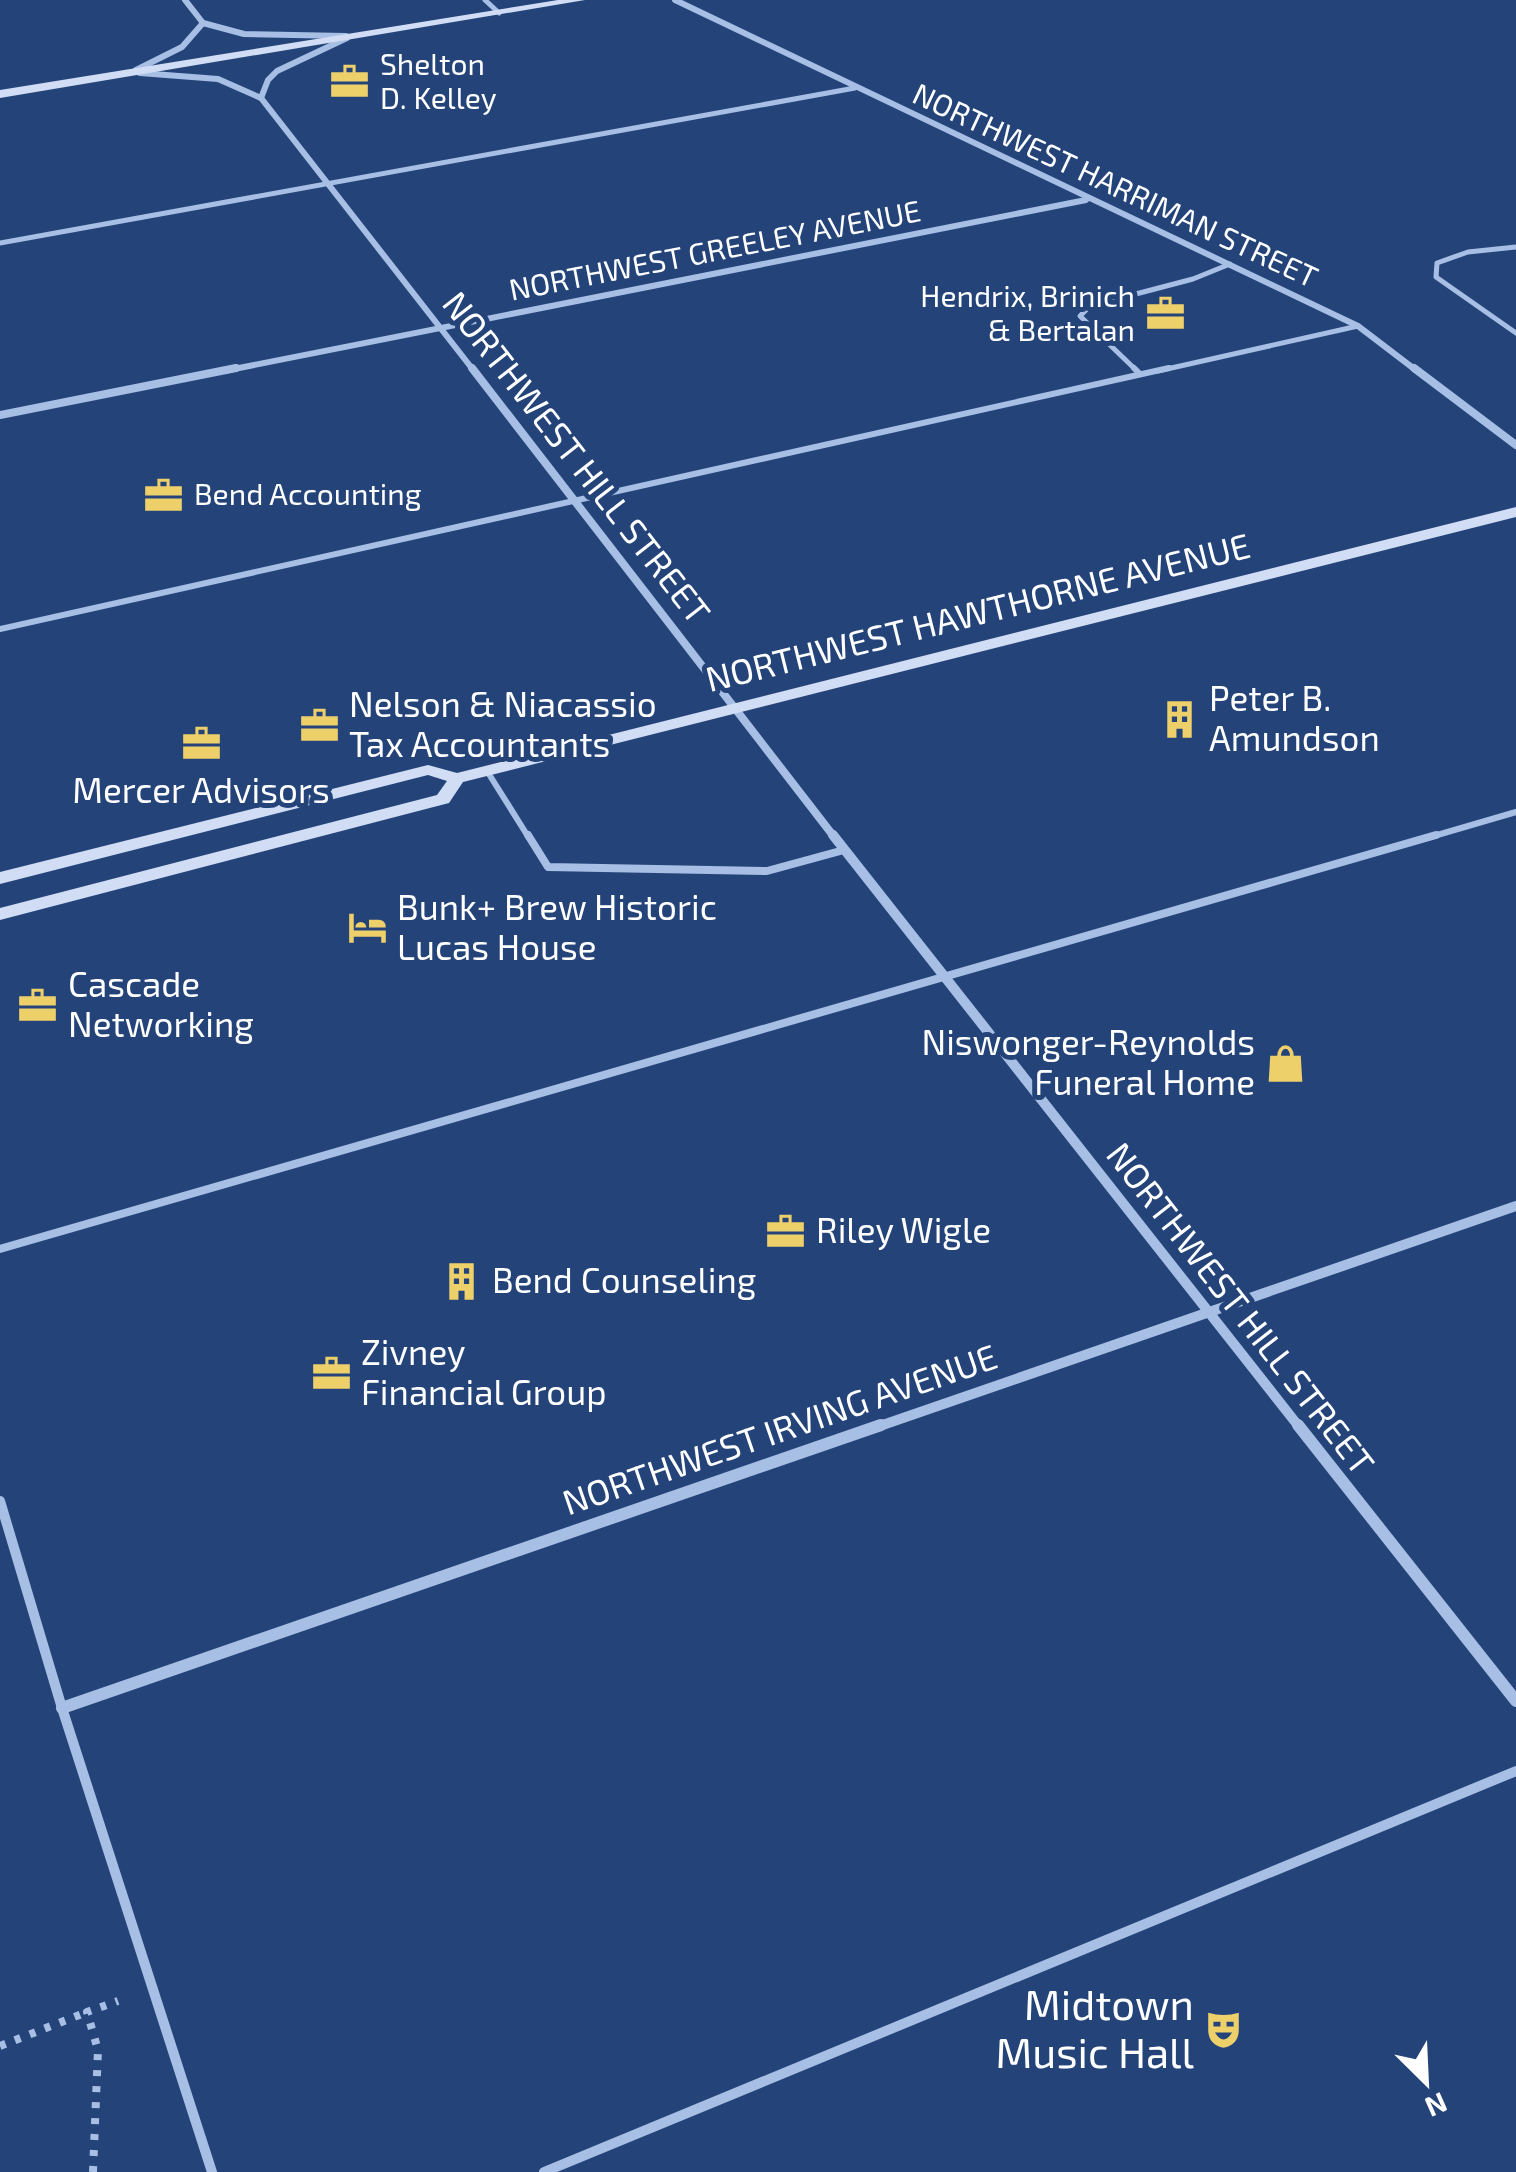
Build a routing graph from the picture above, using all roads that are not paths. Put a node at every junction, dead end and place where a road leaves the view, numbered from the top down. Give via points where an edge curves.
1 (184, 0) edge
2 (485, 0) edge
3 (578, 0) edge
4 (675, 0) edge
5 (499, 13) junction
6 (203, 24) junction
7 (350, 36) junction
8 (129, 72) junction
9 (855, 88) junction
10 (0, 94) edge
11 (261, 98) junction
12 (327, 184) junction
13 (1086, 200) junction
14 (0, 242) edge
15 (1516, 247) edge
16 (1230, 264) junction
17 (1358, 326) junction
18 (439, 329) junction
19 (1516, 334) edge
20 (1140, 374) junction
21 (0, 415) edge
22 (1516, 445) edge
23 (577, 502) junction
24 (1516, 512) edge
25 (0, 629) edge
26 (737, 706) junction
27 (487, 771) junction
28 (456, 778) junction
29 (1516, 812) edge
30 (844, 850) junction
31 (0, 878) edge
32 (0, 914) edge
33 (944, 977) junction
34 (1516, 1206) edge
35 (0, 1249) edge
36 (1206, 1312) junction
37 (0, 1500) edge
38 (1516, 1701) edge
39 (62, 1708) junction
40 (1516, 1771) edge
41 (212, 2172) edge
42 (544, 2172) edge

1 - 6 street
2 - 5 lane
3 - 5 street
4 - 9 street, NORTHWEST HARRIMAN STREET
5 - 7 street
6 - 7 street via 244,34
6 - 8 street via 171,56
7 - 8 street
7 - 11 street via 277,71
8 - 10 street
8 - 11 street, NORTHWEST HILL STREET via 218,79
9 - 12 lane
9 - 13 street, NORTHWEST HARRIMAN STREET
11 - 12 street, NORTHWEST HILL STREET
12 - 14 lane
12 - 18 street, NORTHWEST HILL STREET
13 - 16 street, NORTHWEST HARRIMAN STREET
13 - 18 street, NORTHWEST GREELEY AVENUE
15 - 19 lane via 1437,263 1436,276
16 - 17 street, NORTHWEST HARRIMAN STREET
16 - 20 lane via 1090,306 1080,316
17 - 20 lane
17 - 22 street, NORTHWEST HARRIMAN STREET
18 - 21 street, NORTHWEST GREELEY AVENUE
18 - 23 street, NORTHWEST HILL STREET
20 - 23 lane
23 - 25 lane
23 - 26 street, NORTHWEST HILL STREET
24 - 26 street, NORTHWEST HAWTHORNE AVENUE
26 - 27 street, NORTHWEST HAWTHORNE AVENUE
26 - 30 street, NORTHWEST HILL STREET
27 - 28 street, NORTHWEST HAWTHORNE AVENUE
27 - 30 lane via 548,867 768,870
28 - 31 street, NORTHWEST HAWTHORNE AVENUE via 428,770
28 - 32 street, NORTHWEST HAWTHORNE AVENUE via 443,799
29 - 33 lane
30 - 33 street, NORTHWEST HILL STREET
33 - 35 lane
33 - 36 street, NORTHWEST HILL STREET
34 - 36 street, NORTHWEST IRVING AVENUE
36 - 38 street, NORTHWEST HILL STREET
36 - 39 street, NORTHWEST IRVING AVENUE
37 - 39 lane
39 - 41 lane
40 - 42 lane

